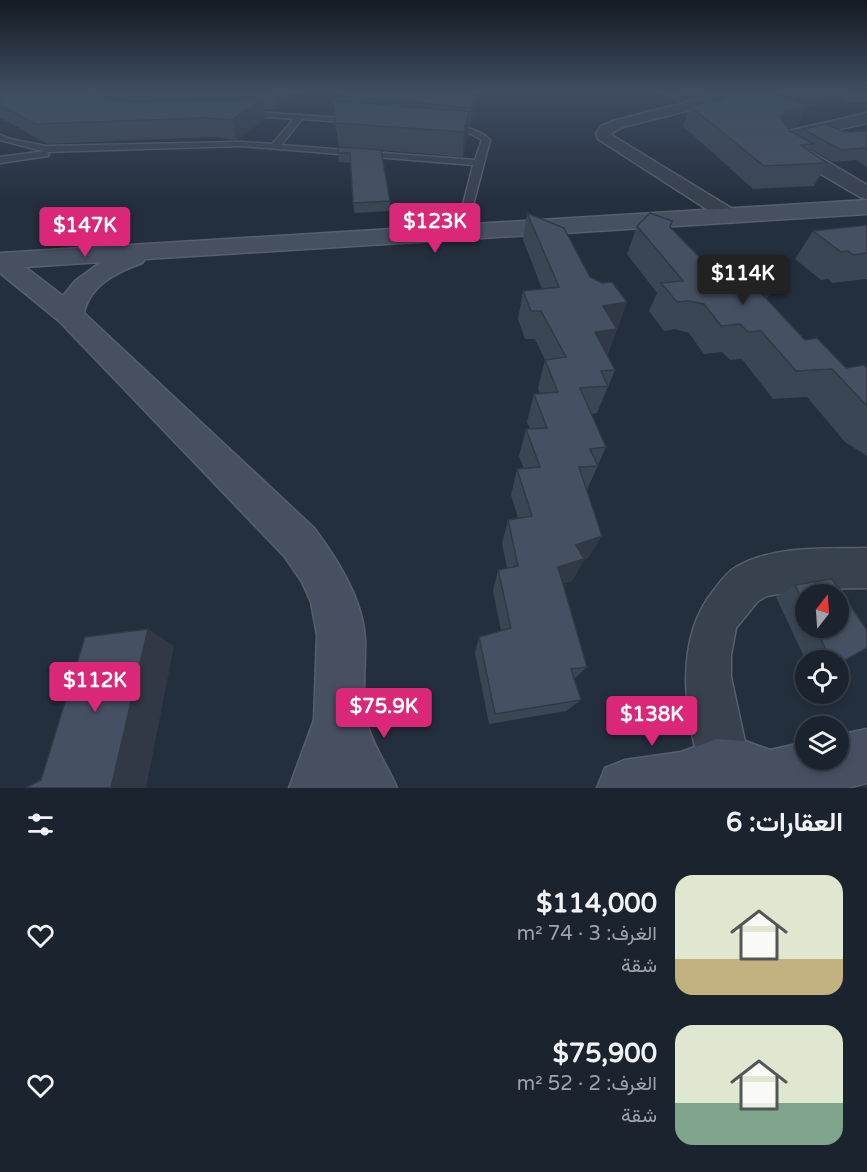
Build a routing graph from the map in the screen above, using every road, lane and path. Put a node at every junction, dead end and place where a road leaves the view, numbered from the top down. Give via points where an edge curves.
1 (291, 128) edge
2 (441, 128) edge
3 (610, 128) edge
4 (823, 128) edge
5 (0, 137) edge
6 (275, 146) junction
7 (84, 150) junction
8 (0, 160) edge
9 (478, 163) junction
10 (867, 193) edge
11 (867, 207) edge
12 (729, 215) junction
13 (461, 232) junction
14 (155, 251) junction
15 (0, 261) edge
16 (69, 315) junction
17 (867, 568) edge
18 (867, 756) edge
19 (331, 760) edge
20 (730, 780) edge
21 (369, 788) edge
22 (626, 788) edge

1 - 6 lane
2 - 9 lane via 481,135 486,140
3 - 12 street via 604,133 606,139
4 - 10 street via 781,137 786,146
5 - 7 lane via 46,149
6 - 7 lane
6 - 9 lane
7 - 8 lane
9 - 13 lane
11 - 12 street
12 - 13 street
13 - 14 street
14 - 15 street
14 - 16 street via 120,262 96,277 77,293
15 - 16 street
16 - 19 street via 299,542 317,567 333,600 341,635
17 - 20 street via 802,570 750,581 726,605 714,628 706,664
18 - 20 street
19 - 21 street via 349,751
20 - 22 street

